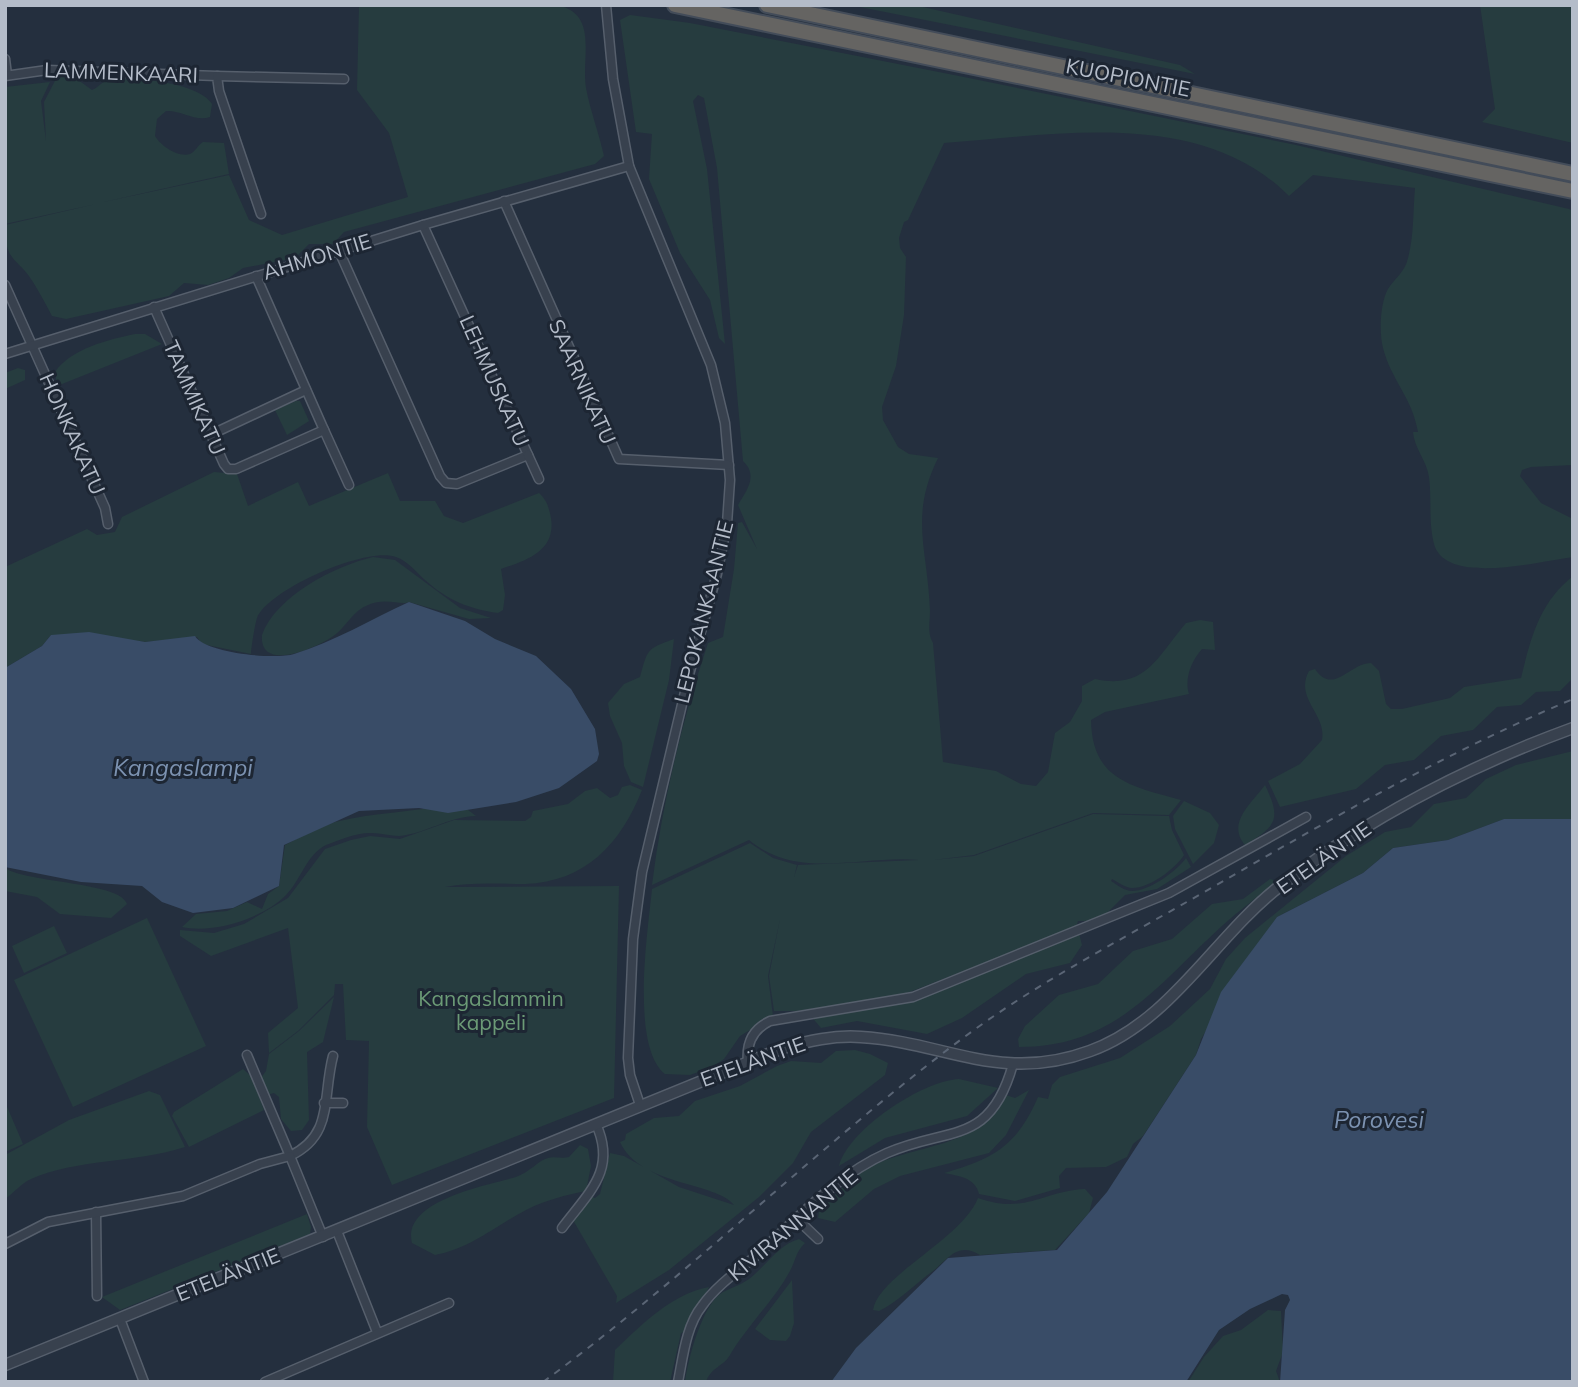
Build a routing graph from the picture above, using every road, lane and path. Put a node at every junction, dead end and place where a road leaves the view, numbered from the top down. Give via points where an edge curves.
1 (607, 5) edge
2 (675, 5) edge
3 (767, 5) edge
4 (5, 59) edge
5 (6, 76) edge
6 (218, 76) junction
7 (344, 79) dead end
8 (629, 166) junction
9 (1573, 174) edge
10 (1573, 191) edge
11 (504, 201) junction
12 (261, 214) dead end
13 (423, 225) junction
14 (339, 251) junction
15 (256, 276) junction
16 (5, 285) edge
17 (154, 307) junction
18 (31, 345) junction
19 (5, 354) edge
20 (306, 390) junction
21 (324, 430) junction
22 (210, 435) junction
23 (527, 455) junction
24 (729, 465) junction
25 (539, 479) dead end
26 (349, 485) dead end
27 (108, 524) dead end
28 (1573, 728) edge
29 (1306, 817) dead end
30 (247, 1055) dead end
31 (332, 1056) dead end
32 (748, 1062) junction
33 (1013, 1064) junction
34 (324, 1103) junction
35 (343, 1103) dead end
36 (640, 1105) junction
37 (596, 1124) junction
38 (290, 1156) junction
39 (96, 1212) junction
40 (797, 1219) junction
41 (562, 1227) dead end
42 (337, 1231) junction
43 (323, 1237) junction
44 (818, 1239) dead end
45 (5, 1244) edge
46 (97, 1296) dead end
47 (449, 1303) dead end
48 (120, 1319) junction
49 (377, 1332) junction
50 (5, 1365) edge
51 (144, 1382) edge
52 (265, 1382) edge
53 (678, 1382) edge

1 - 8 street, LEPOKANKAANTIE via 613,79
2 - 10 highway, KUOPIONTIE
3 - 9 highway, KUOPIONTIE
4 - 5 street
5 - 6 street, LAMMENKAARI via 47,70
6 - 7 street
6 - 12 street, LAMMENKAARI via 219,91
8 - 11 street, AHMONTIE
8 - 24 street, LEPOKANKAANTIE via 711,365 723,411
11 - 13 street, AHMONTIE
11 - 24 street, SAARNIKATU via 619,459
13 - 14 street, AHMONTIE
13 - 23 street, LEHMUSKATU
14 - 15 street, AHMONTIE
14 - 23 street, LEHMUSKATU via 443,480 457,484
15 - 17 street, AHMONTIE
15 - 20 street
16 - 18 street, HONKAKATU
17 - 18 street, AHMONTIE
17 - 22 street, TAMMIKATU
18 - 19 street, AHMONTIE
18 - 27 street, HONKAKATU via 105,508
20 - 21 street
20 - 22 street
21 - 22 street, TAMMIKATU via 232,470 226,468
21 - 26 street
23 - 25 street
24 - 36 street, LEPOKANKAANTIE via 722,555 640,886 628,1058
28 - 33 street, ETELÄNTIE via 1466,772 1370,825 1279,887 1161,1005 1126,1032 1089,1052
29 - 32 street via 1169,892 913,997 770,1021 753,1034
30 - 38 street
31 - 34 street
32 - 33 street, ETELÄNTIE via 799,1044 852,1037
32 - 36 street, ETELÄNTIE
33 - 40 street, KIVIRANNANTIE via 1002,1096 970,1129 889,1152 850,1173
34 - 35 street
34 - 38 street via 316,1138
36 - 37 street, ETELÄNTIE
37 - 41 street via 604,1149 601,1175
37 - 42 street, ETELÄNTIE
38 - 39 street via 183,1196
38 - 43 street
39 - 45 street via 48,1222
39 - 46 street
40 - 44 street
40 - 53 street, KIVIRANNANTIE via 701,1306 686,1342
42 - 43 street, ETELÄNTIE
42 - 49 street
43 - 48 street, ETELÄNTIE
47 - 49 street
48 - 50 street, ETELÄNTIE
48 - 51 street
49 - 52 street

